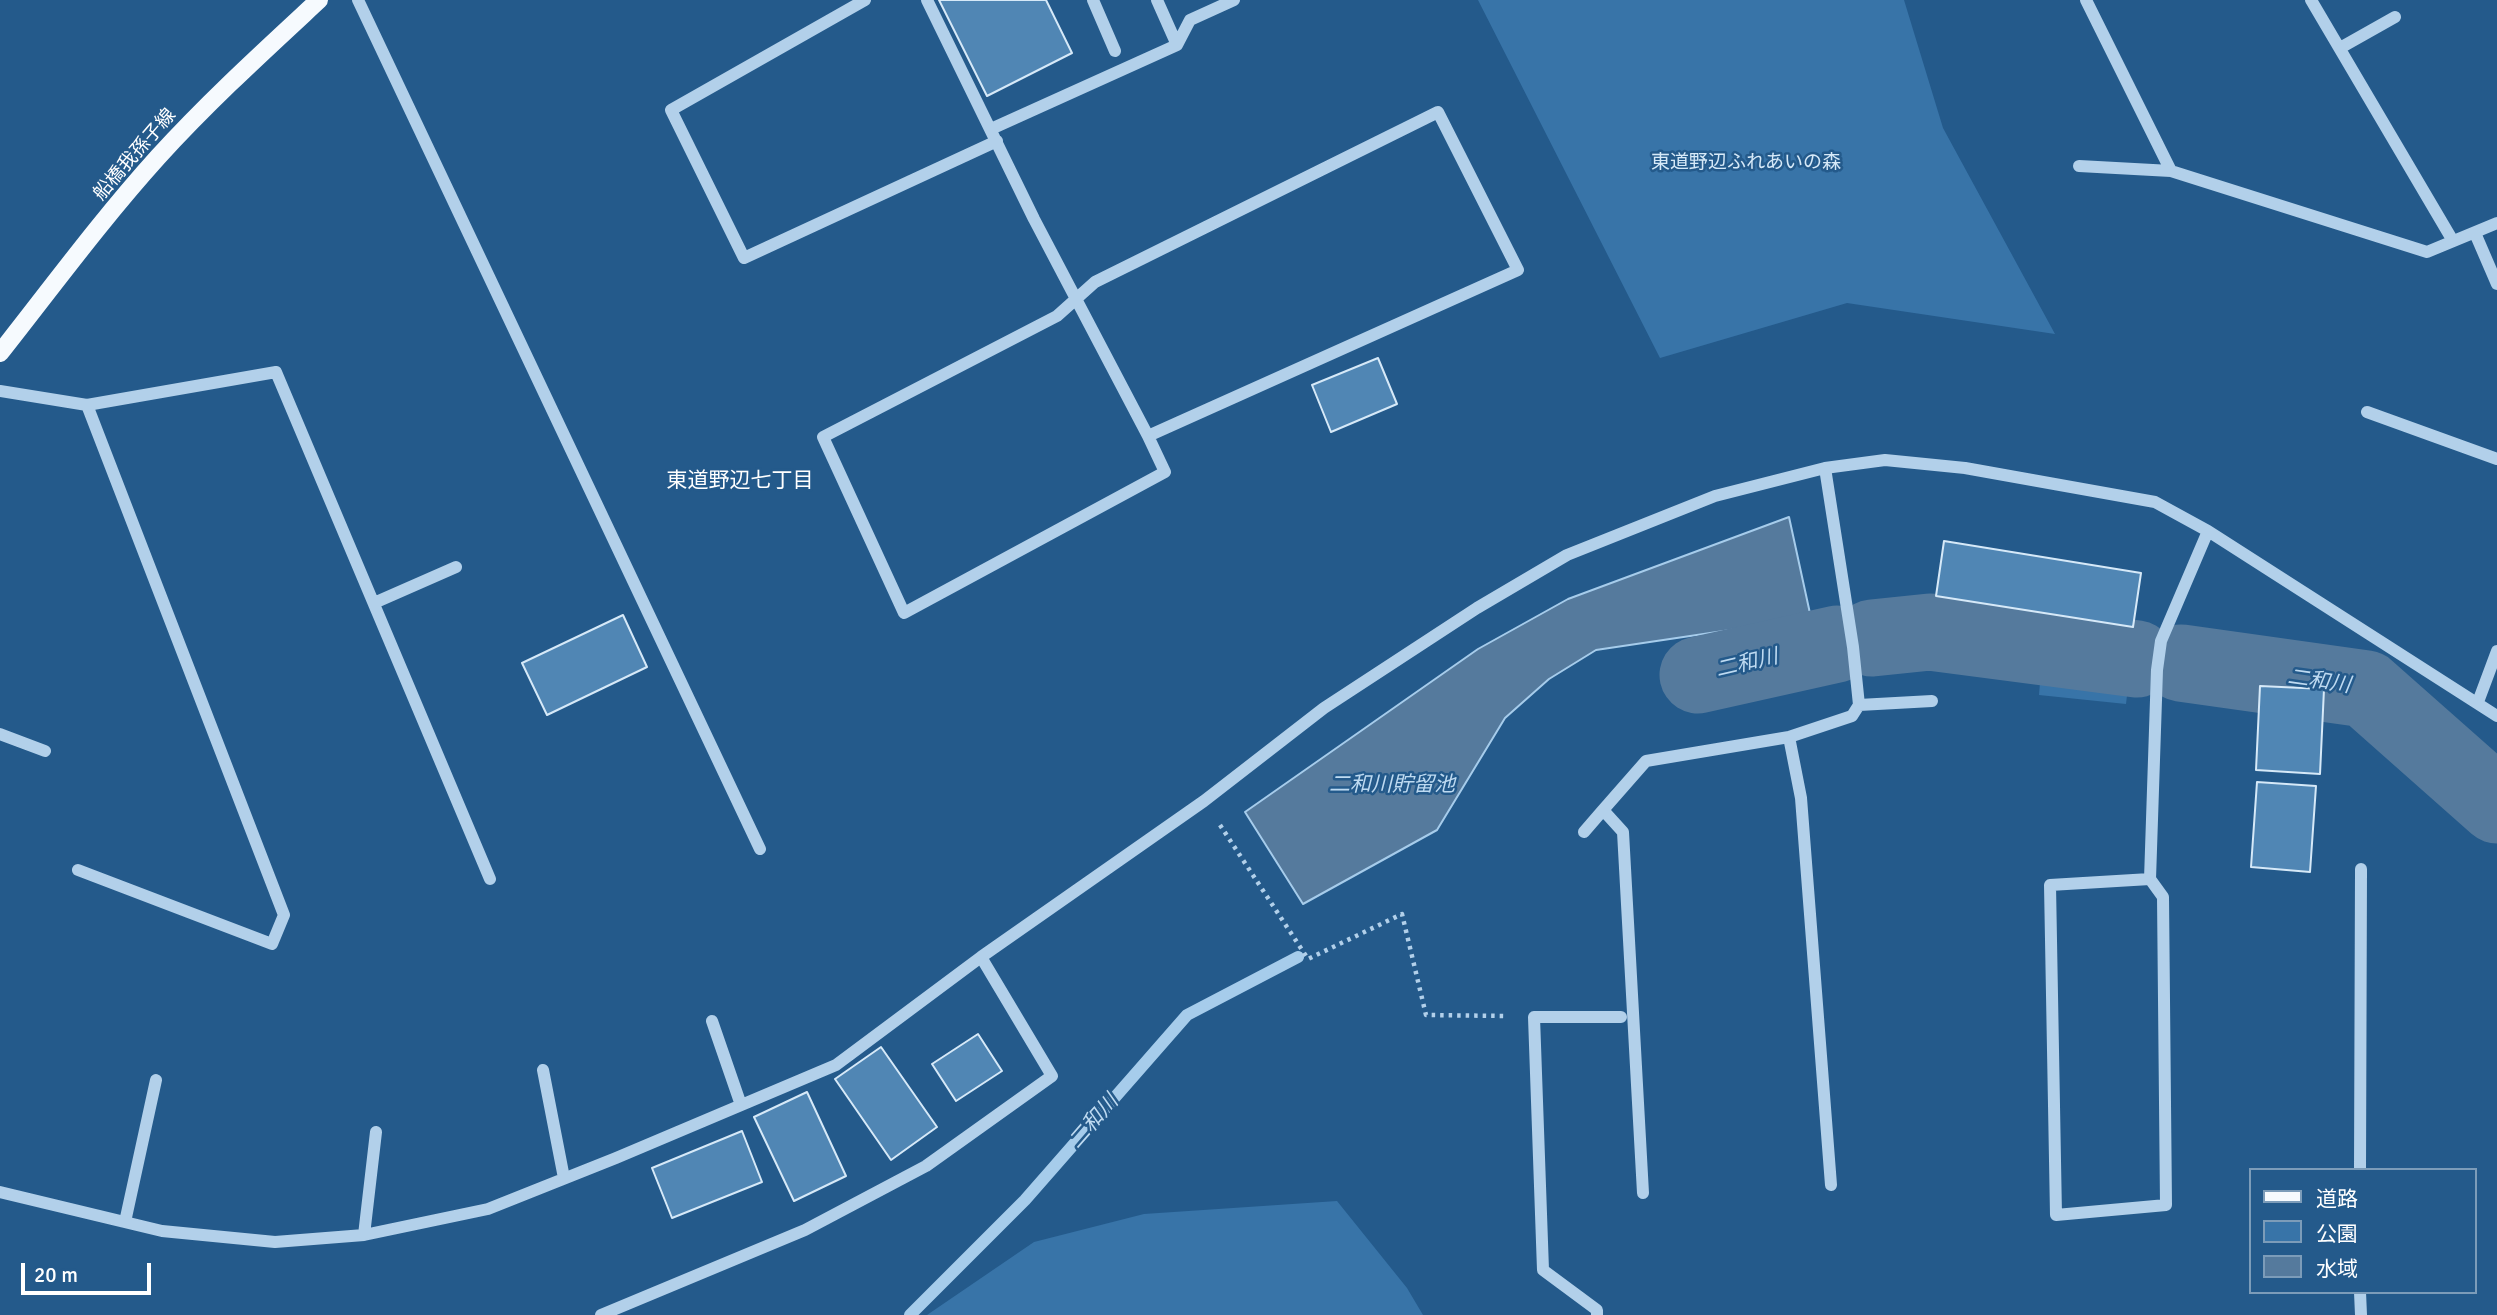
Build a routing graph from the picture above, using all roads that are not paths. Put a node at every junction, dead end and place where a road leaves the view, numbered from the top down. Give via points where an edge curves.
1 (319, 0) edge
2 (358, 0) edge
3 (865, 0) edge
4 (927, 0) edge
5 (1093, 0) edge
6 (1157, 0) edge
7 (1234, 0) edge
8 (2086, 0) edge
9 (2311, 0) edge
10 (2395, 17) dead end
11 (1177, 46) junction
12 (2340, 48) junction
13 (1115, 51) dead end
14 (991, 129) junction
15 (997, 141) junction
16 (2079, 166) dead end
17 (2171, 171) junction
18 (2497, 223) edge
19 (2475, 233) junction
20 (2453, 241) junction
21 (2497, 284) edge
22 (1077, 300) junction
23 (0, 353) edge
24 (0, 391) edge
25 (88, 405) junction
26 (2367, 412) dead end
27 (1148, 436) junction
28 (2497, 458) edge
29 (1825, 468) junction
30 (2208, 531) junction
31 (456, 566) dead end
32 (374, 603) junction
33 (2497, 651) edge
34 (1932, 701) dead end
35 (2477, 702) junction
36 (1859, 705) junction
37 (2497, 716) edge
38 (0, 734) edge
39 (1789, 737) junction
40 (45, 751) dead end
41 (1603, 810) junction
42 (1584, 832) dead end
43 (760, 849) dead end
44 (2361, 869) dead end
45 (78, 870) dead end
46 (490, 879) dead end
47 (2150, 879) junction
48 (981, 957) junction
49 (1621, 1017) dead end
50 (712, 1021) dead end
51 (543, 1070) dead end
52 (156, 1080) dead end
53 (741, 1105) junction
54 (376, 1132) dead end
55 (2360, 1168) edge
56 (564, 1178) junction
57 (1831, 1185) dead end
58 (0, 1192) edge
59 (1643, 1193) dead end
60 (125, 1222) junction
61 (364, 1235) junction
62 (2360, 1294) edge
63 (601, 1315) edge
64 (1597, 1315) edge
65 (2361, 1315) edge

1 - 23 main road, 船橋我孫子線 via 237,75 157,158
2 - 43 street
3 - 15 street via 671,110 744,258
4 - 14 street
5 - 13 street
6 - 11 street
7 - 11 street via 1190,20
8 - 17 street
9 - 12 street
10 - 12 street
11 - 14 street
12 - 20 street
14 - 15 street
15 - 22 street
16 - 17 street
17 - 20 street via 2427,252
18 - 19 street
19 - 20 street
19 - 21 street
22 - 27 street
22 - 27 street via 1058,316 823,438 904,613 1165,472
22 - 27 street via 1095,282 1438,112 1518,270
24 - 25 street
25 - 32 street via 276,372
25 - 45 street via 284,915 272,944
26 - 28 street
29 - 30 street via 1885,460 1965,468 2155,502
29 - 36 street
29 - 48 street via 1715,496 1567,555 1324,708 1205,801
30 - 35 street
30 - 47 street via 2161,641
31 - 32 street
32 - 46 street
33 - 35 street
34 - 36 street
35 - 37 street
36 - 39 street via 1852,716
38 - 40 street
39 - 41 street via 1646,761
39 - 57 street via 1801,798
41 - 42 street
41 - 59 street via 1623,832
44 - 55 street
47 - 47 street via 2163,897 2166,1205 2056,1215 2050,885
48 - 53 street via 836,1065
48 - 63 street via 1052,1076 914,1172 805,1230
49 - 64 street via 1534,1017 1544,1270 1597,1310
50 - 53 street
51 - 56 street
52 - 60 street
53 - 56 street
54 - 61 street
56 - 61 street via 488,1209
58 - 60 street
60 - 61 street via 162,1231 275,1241
62 - 65 street

